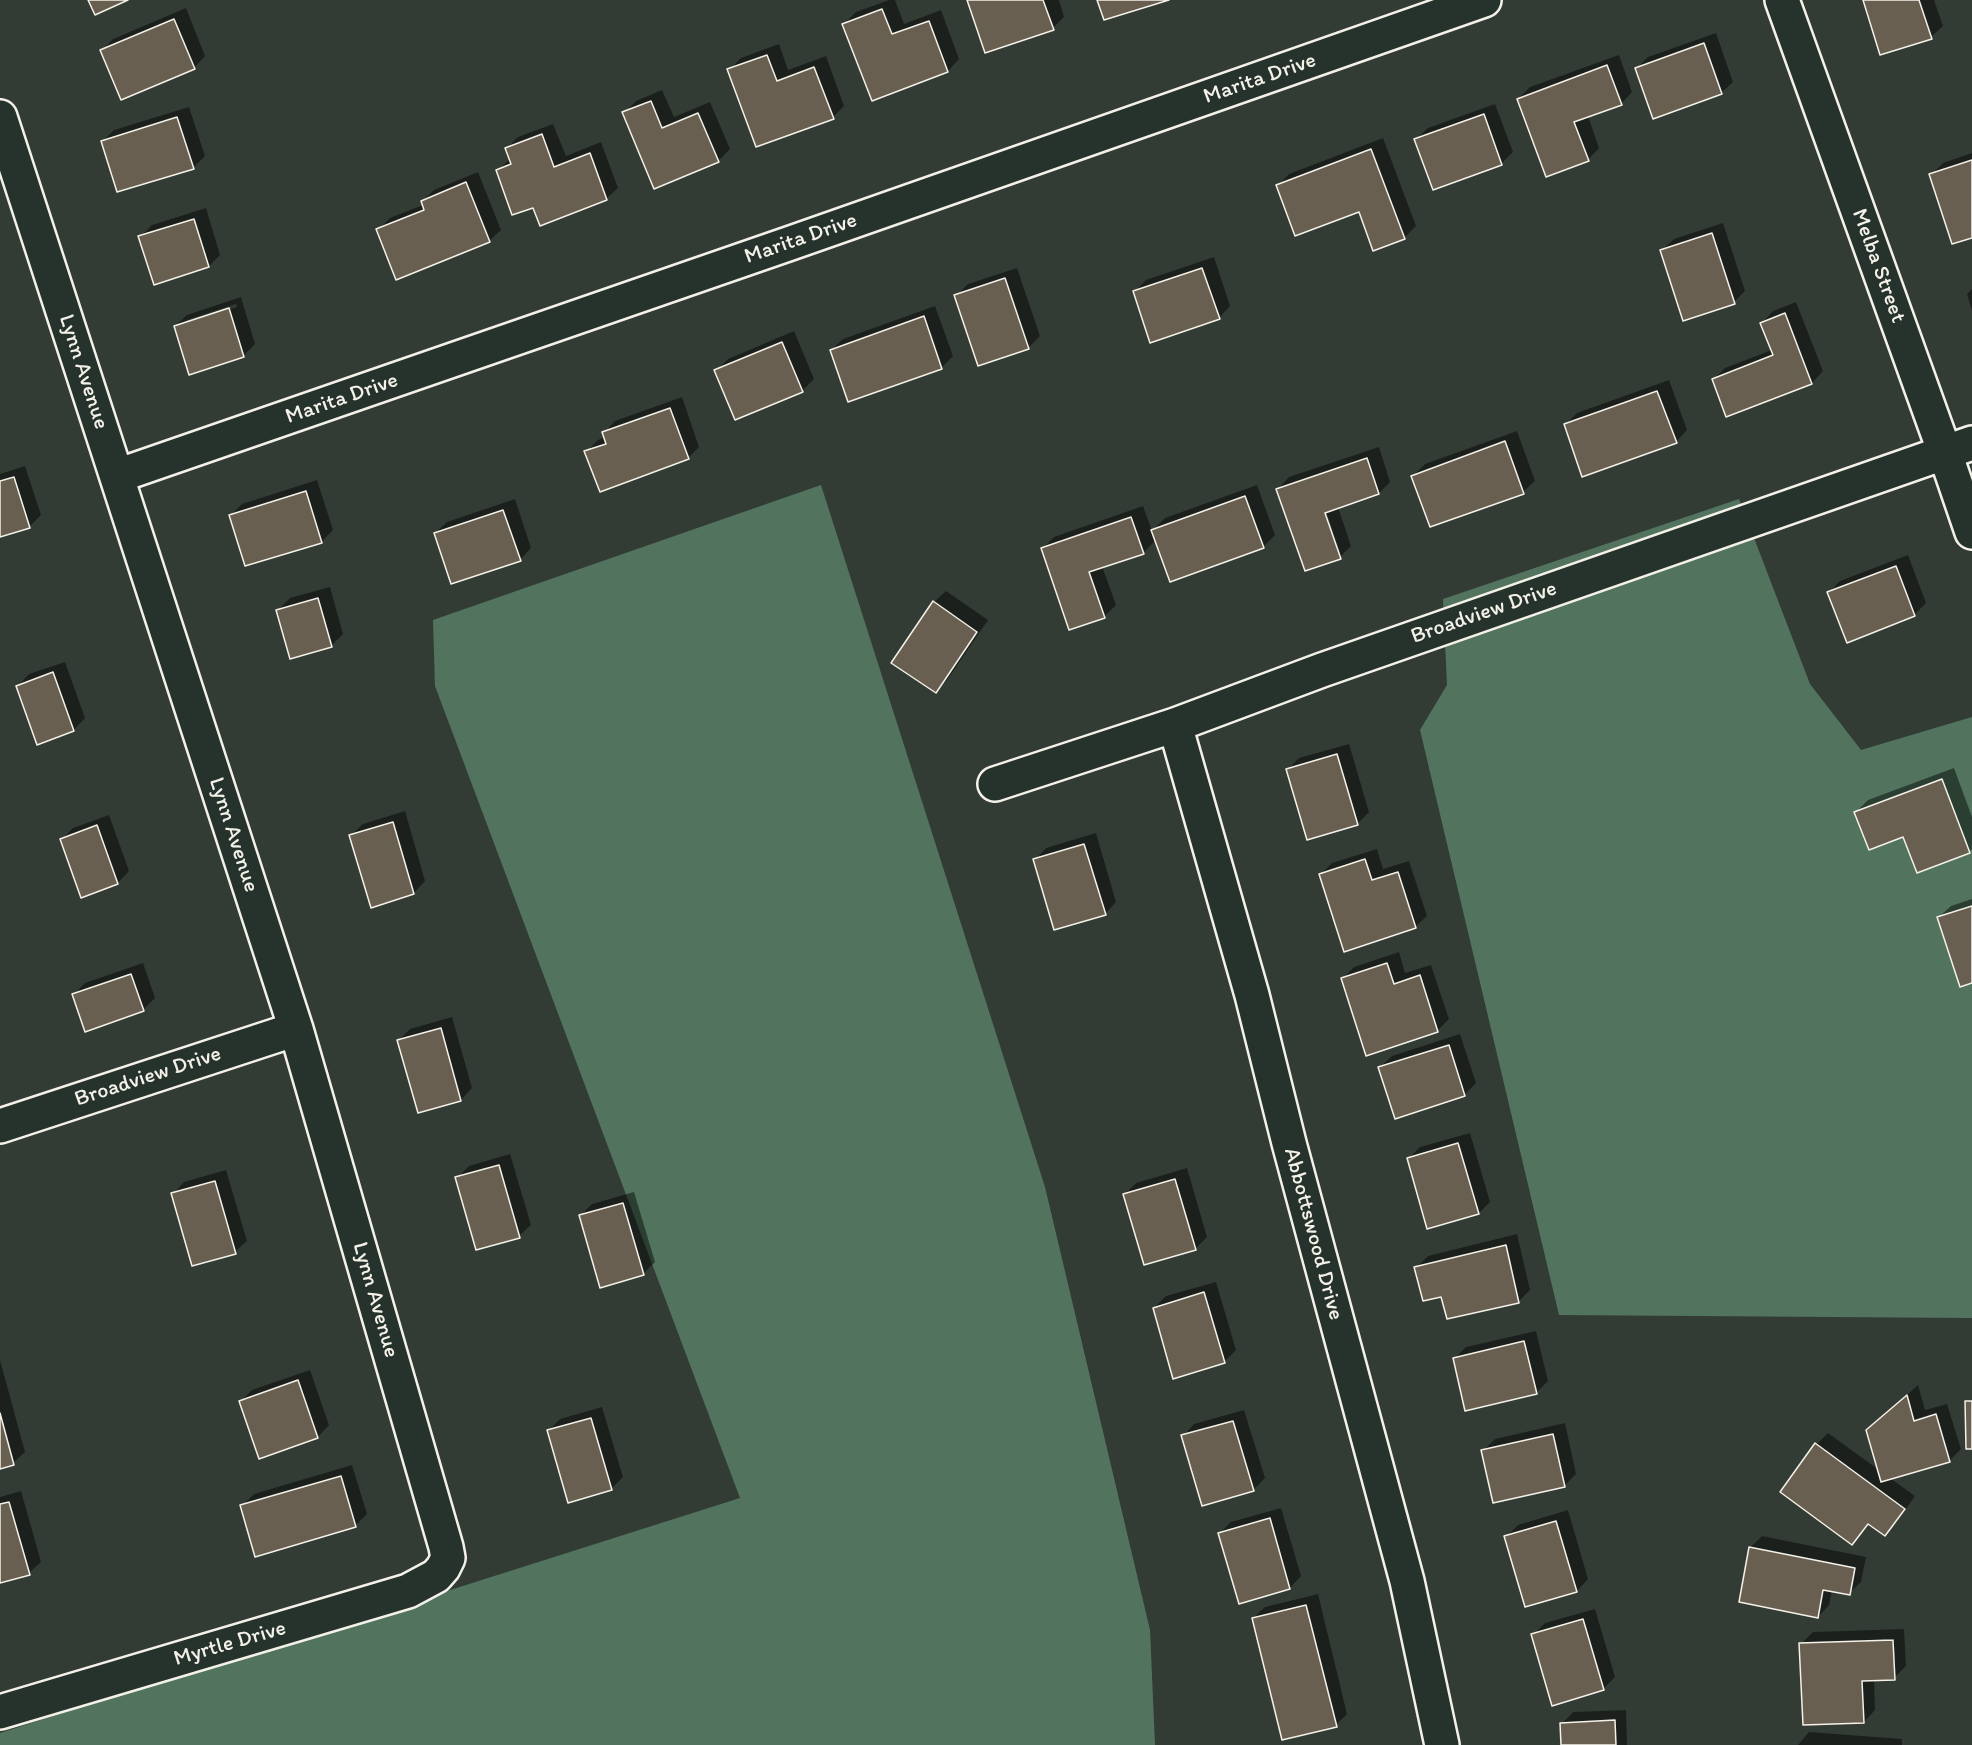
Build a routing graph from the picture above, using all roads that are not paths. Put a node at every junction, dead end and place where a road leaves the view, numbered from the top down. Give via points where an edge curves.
1 (1484, 0) edge
2 (1782, 0) edge
3 (0, 117) edge
4 (1959, 448) edge
5 (117, 477) junction
6 (1972, 532) edge
7 (1175, 725) junction
8 (995, 784) dead end
9 (296, 1029) junction
10 (0, 1126) edge
11 (448, 1558) joint
12 (0, 1712) edge
13 (1442, 1745) edge

1 - 5 street, Marita Drive
2 - 4 street, Melba Street
3 - 5 street, Lynn Avenue
4 - 6 street, Melba Street
4 - 7 street, Broadview Drive via 1322,669
5 - 9 street, Lynn Avenue
7 - 8 street, Broadview Drive
7 - 13 street, Abbottswood Drive via 1252,995 1404,1569
9 - 10 street, Broadview Drive
9 - 11 street, Lynn Avenue
11 - 12 street, Myrtle Drive via 435,1576 408,1592

